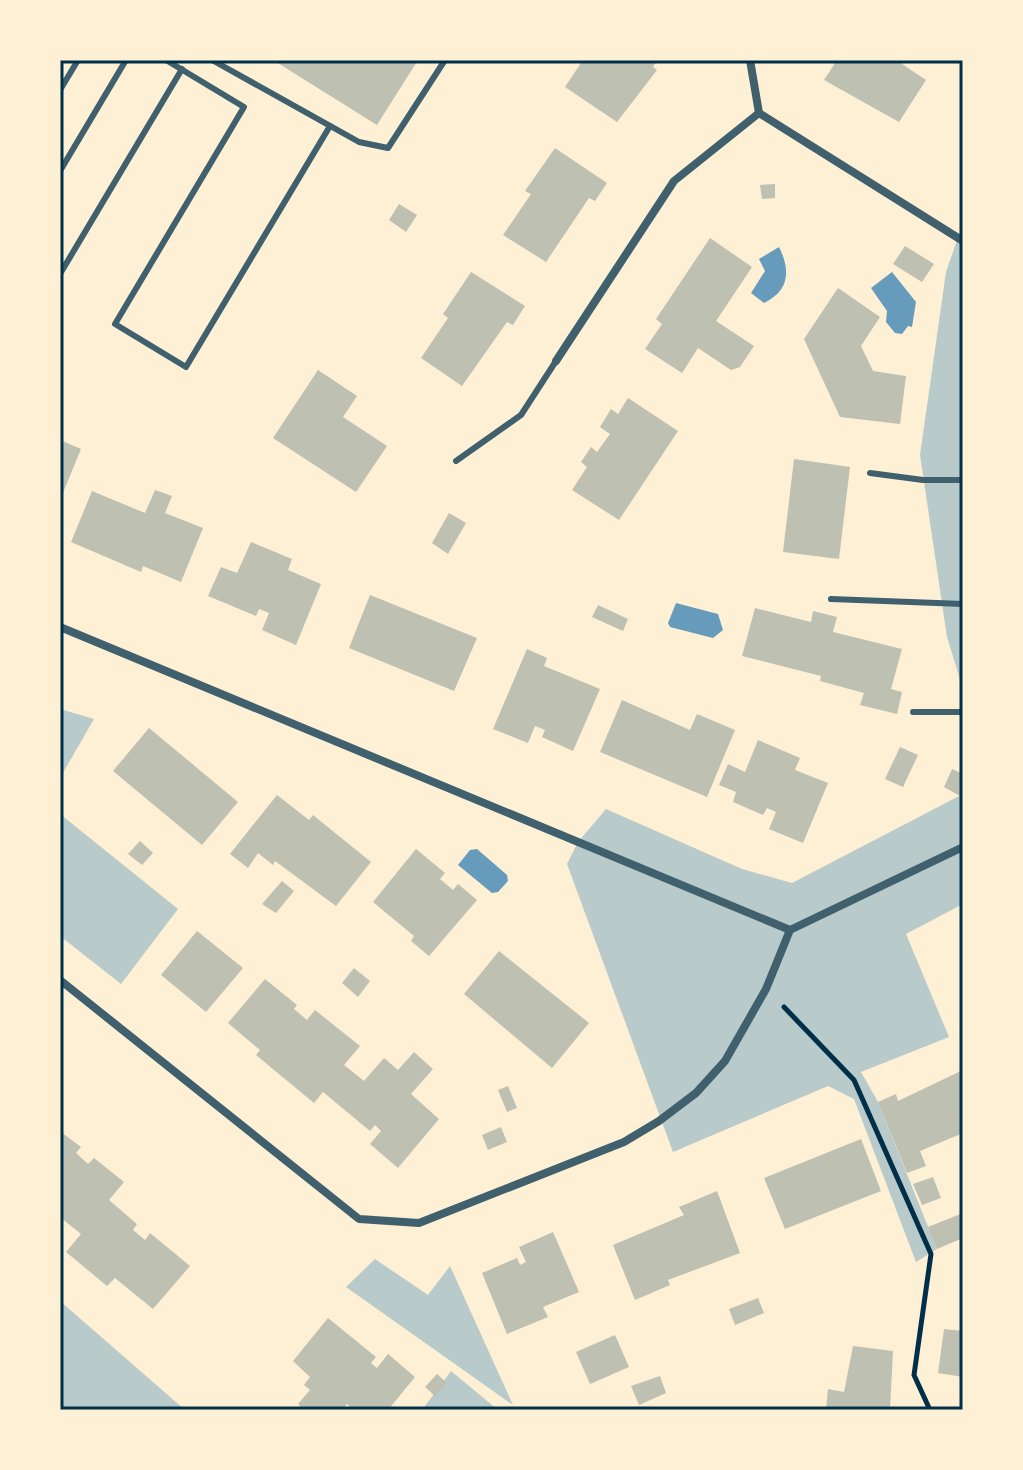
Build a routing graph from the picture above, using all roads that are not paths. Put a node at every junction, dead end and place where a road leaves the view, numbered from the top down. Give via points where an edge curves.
1 (78, 60) edge
2 (126, 60) edge
3 (166, 60) edge
4 (212, 60) edge
5 (445, 60) edge
6 (750, 60) edge
7 (182, 69) junction
8 (60, 90) edge
9 (759, 113) junction
10 (330, 126) junction
11 (60, 171) edge
12 (963, 241) edge
13 (60, 274) edge
14 (556, 361) joint
15 (456, 461) dead end
16 (870, 473) dead end
17 (963, 480) edge
18 (831, 599) dead end
19 (963, 604) edge
20 (60, 627) edge
21 (913, 712) dead end
22 (963, 712) edge
23 (963, 847) edge
24 (790, 930) junction
25 (60, 980) edge

1 - 8 lane
2 - 11 lane
3 - 7 lane
4 - 10 lane
5 - 10 lane via 388,148 359,142
6 - 9 street
7 - 10 lane via 244,107 115,324 186,367
7 - 13 lane
9 - 12 street
9 - 14 street via 674,181
14 - 15 lane via 521,415
16 - 17 lane
18 - 19 lane
20 - 24 street
21 - 22 lane
23 - 24 street
24 - 25 street via 766,989 725,1061 696,1093 624,1142 419,1223 359,1219

